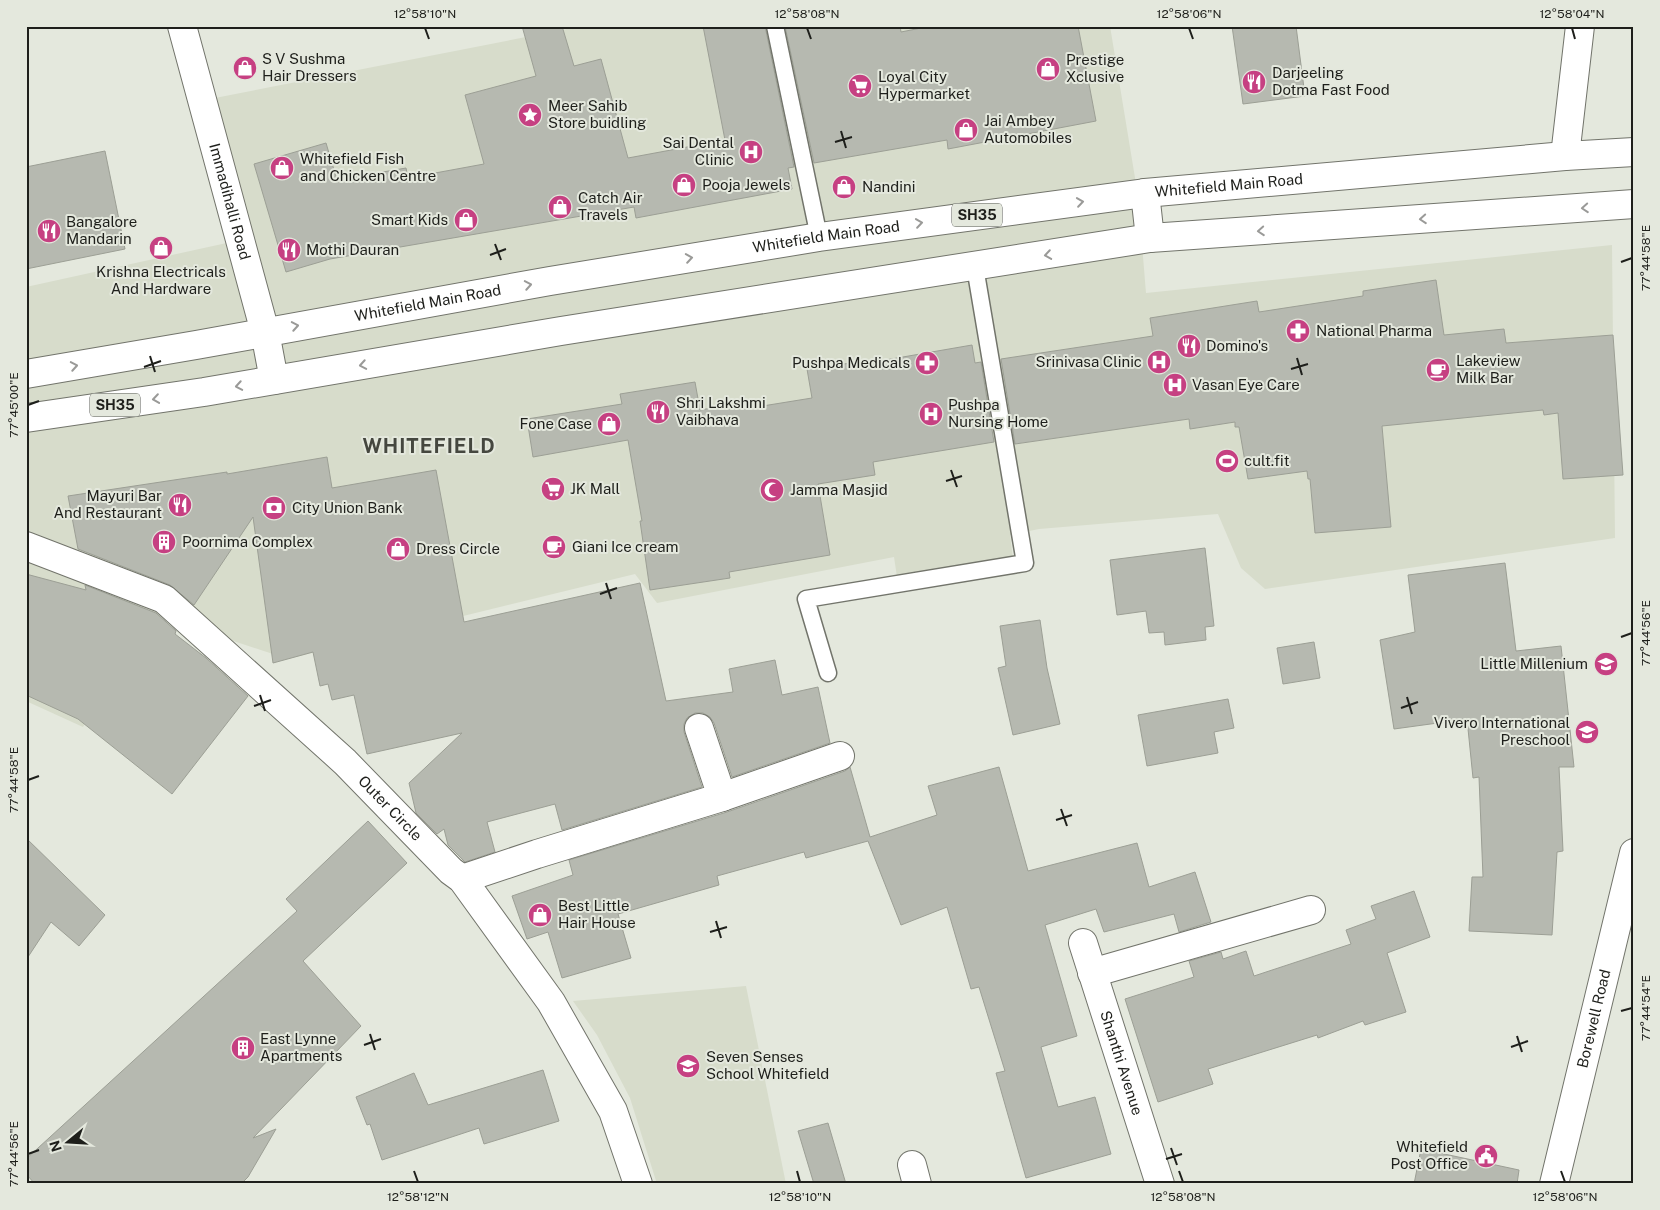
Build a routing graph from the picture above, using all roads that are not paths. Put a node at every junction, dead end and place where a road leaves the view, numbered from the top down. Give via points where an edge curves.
1 (182, 26) edge
2 (775, 26) edge
3 (1580, 26) edge
4 (1634, 152) edge
5 (1565, 156) junction
6 (1145, 193) junction
7 (1634, 204) edge
8 (819, 237) junction
9 (1150, 238) junction
10 (975, 267) junction
11 (265, 332) junction
12 (26, 374) edge
13 (274, 380) junction
14 (26, 418) edge
15 (26, 546) edge
16 (828, 673) dead end
17 (699, 728) dead end
18 (840, 756) dead end
19 (722, 797) junction
20 (1634, 852) edge
21 (462, 879) junction
22 (1312, 910) dead end
23 (1083, 943) dead end
24 (1092, 973) junction
25 (638, 1184) edge
26 (1160, 1184) edge
27 (1554, 1184) edge

1 - 11 main road, Immadihalli Road
2 - 8 lane
3 - 5 main road
4 - 5 main road, Whitefield Main Road / SH35
5 - 6 main road, Whitefield Main Road / SH35
8 -> 6 main road, Whitefield Main Road / SH35
6 - 9 main road
7 -> 9 main road, SH35
11 -> 8 main road, Whitefield Main Road / SH35
9 -> 10 main road, SH35
10 -> 13 main road, SH35 via 561,330
10 - 16 lane via 1025,563 806,599
12 -> 11 main road, Whitefield Main Road / SH35
11 - 13 main road, Immadihalli Road
13 -> 14 main road, SH35
15 - 21 main road, Outer Circle via 164,599 345,762
17 - 19 main road
18 - 19 main road
19 - 21 main road
20 - 27 main road, Borewell Road
21 - 25 main road, Outer Circle via 556,1010 613,1111
22 - 24 main road
23 - 24 main road, Shanthi Avenue
24 - 26 main road, Shanthi Avenue

